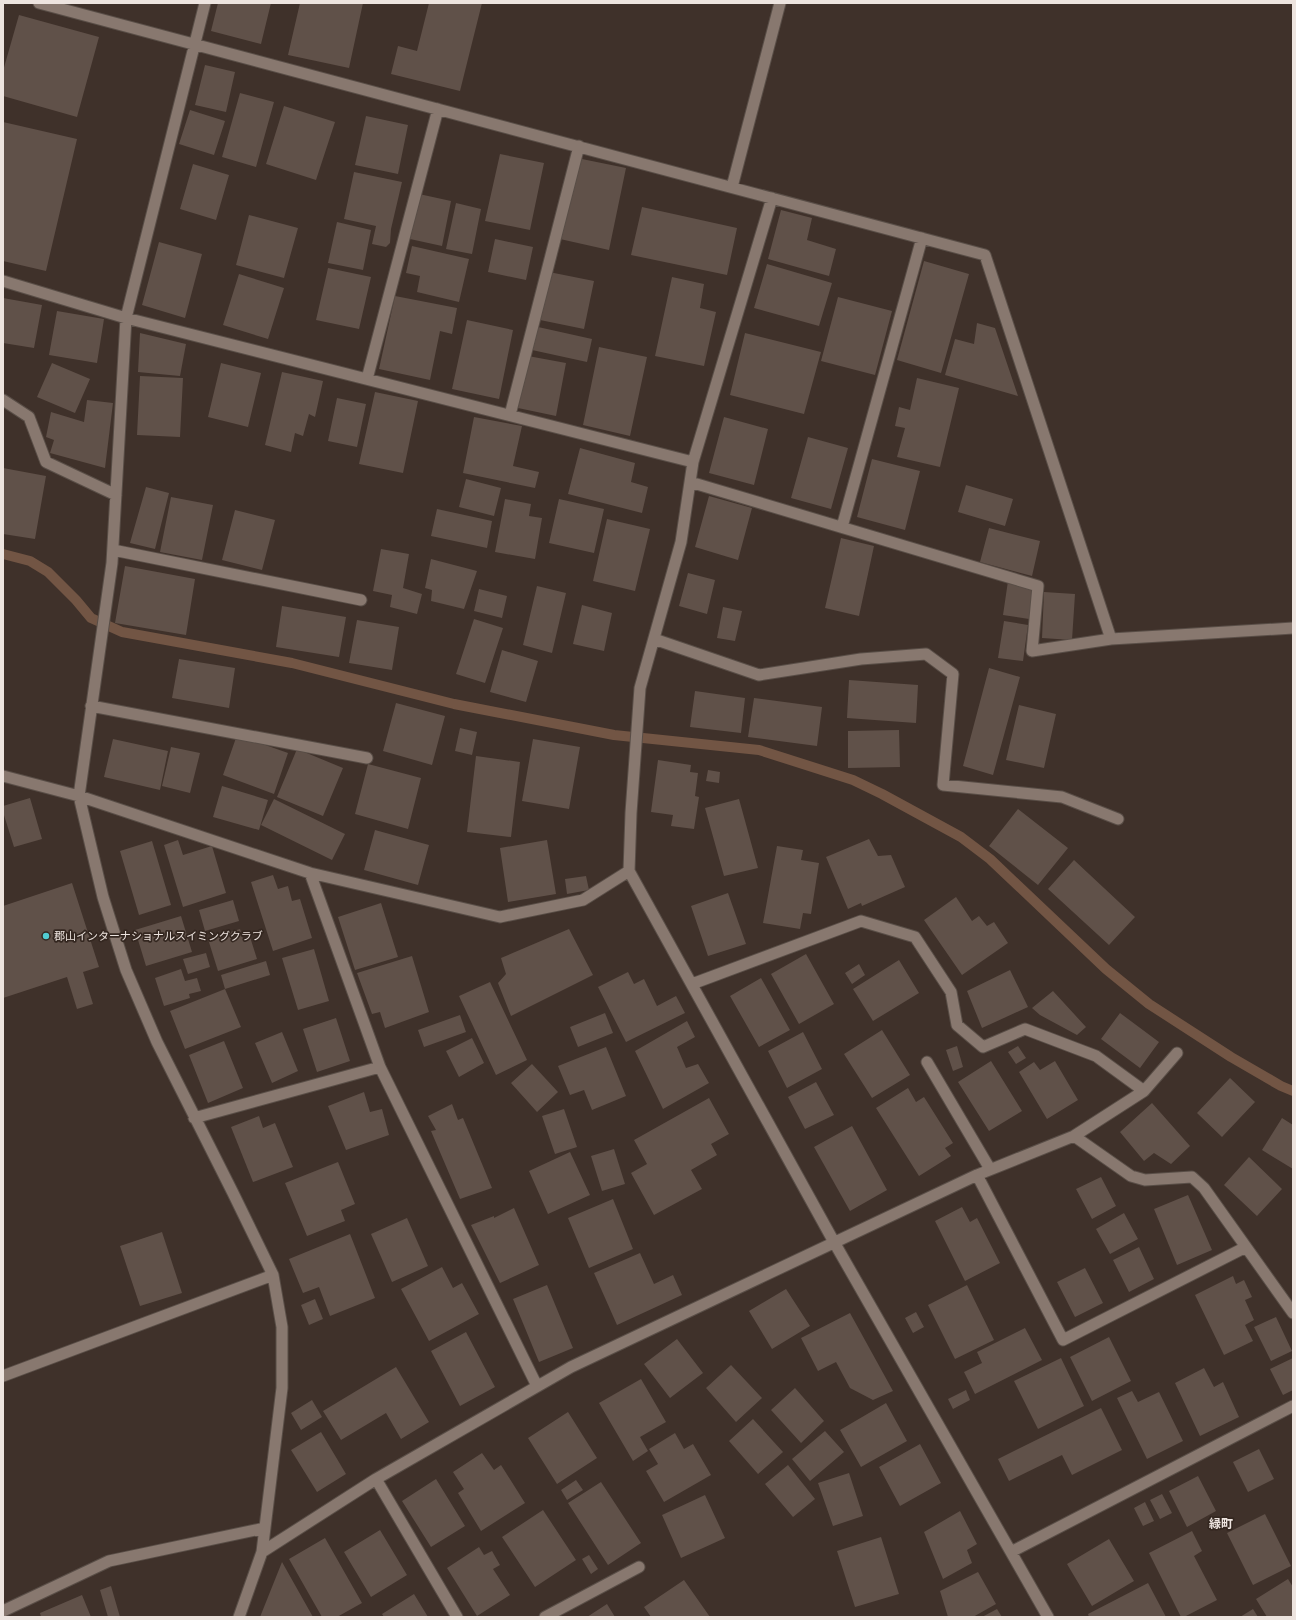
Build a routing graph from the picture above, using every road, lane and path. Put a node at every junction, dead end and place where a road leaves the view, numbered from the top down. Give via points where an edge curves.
1 (39, 3) edge
2 (205, 3) edge
3 (780, 3) edge
4 (194, 44) junction
5 (438, 109) junction
6 (579, 146) junction
7 (732, 187) junction
8 (772, 198) junction
9 (922, 238) junction
10 (3, 281) edge
11 (126, 318) junction
12 (367, 379) junction
13 (3, 400) edge
14 (510, 415) junction
15 (693, 462) junction
16 (690, 482) junction
17 (116, 495) junction
18 (842, 527) junction
19 (113, 550) junction
20 (361, 600) dead end
21 (1293, 628) edge
22 (654, 639) junction
23 (1111, 639) junction
24 (91, 706) junction
25 (367, 758) dead end
26 (3, 776) edge
27 (79, 796) junction
28 (1118, 819) dead end
29 (629, 871) junction
30 (310, 873) junction
31 (692, 984) junction
32 (1177, 1053) dead end
33 (927, 1062) dead end
34 (380, 1067) junction
35 (1144, 1091) junction
36 (194, 1118) junction
37 (1074, 1136) junction
38 (990, 1169) junction
39 (977, 1175) junction
40 (834, 1242) junction
41 (1246, 1247) junction
42 (273, 1275) junction
43 (1293, 1313) edge
44 (3, 1376) edge
45 (537, 1386) junction
46 (1293, 1406) edge
47 (376, 1479) junction
48 (265, 1528) junction
49 (262, 1552) junction
50 (1011, 1552) junction
51 (640, 1567) dead end
52 (3, 1611) edge
53 (239, 1617) edge
54 (457, 1617) edge
55 (545, 1617) edge
56 (1048, 1617) edge

1 - 4 street
2 - 4 street
3 - 7 street
4 - 5 street
4 - 11 street
5 - 6 street
5 - 12 street
6 - 7 street
6 - 14 street
7 - 8 street
8 - 9 street
8 - 15 street
9 - 18 street
9 - 23 street via 985,255
10 - 11 street
11 - 12 street
11 - 17 street
12 - 14 street
13 - 17 street via 29,417 46,462
14 - 15 street
15 - 16 street
16 - 18 street
16 - 22 street via 681,542
17 - 19 street
18 - 23 street via 1038,586 1032,651
19 - 20 street
19 - 24 street
21 - 23 street
22 - 28 street via 759,675 861,659 926,654 953,674 943,785 1062,797
22 - 29 street via 640,688
24 - 25 street
24 - 27 street
26 - 27 street
27 - 30 street
27 - 36 street via 103,897 126,970
29 - 30 street via 584,900 500,917
29 - 31 street
30 - 34 street
31 - 35 street via 861,921 916,937 951,992 956,1025 983,1047 1025,1029 1096,1056
31 - 40 street
32 - 35 street
33 - 38 street
34 - 36 street
34 - 45 street
35 - 37 street
36 - 42 street via 234,1193
37 - 38 street
37 - 41 street via 1131,1176 1145,1180 1192,1177 1204,1188
38 - 39 street
39 - 40 street
39 - 41 street via 1063,1340
40 - 45 street via 571,1367
40 - 50 street
41 - 43 street
42 - 44 street
42 - 48 street via 282,1326 282,1388
45 - 47 street
46 - 50 street
47 - 49 street
47 - 54 street
48 - 49 street
48 - 52 street via 109,1561
49 - 53 street
50 - 56 street
51 - 55 street

